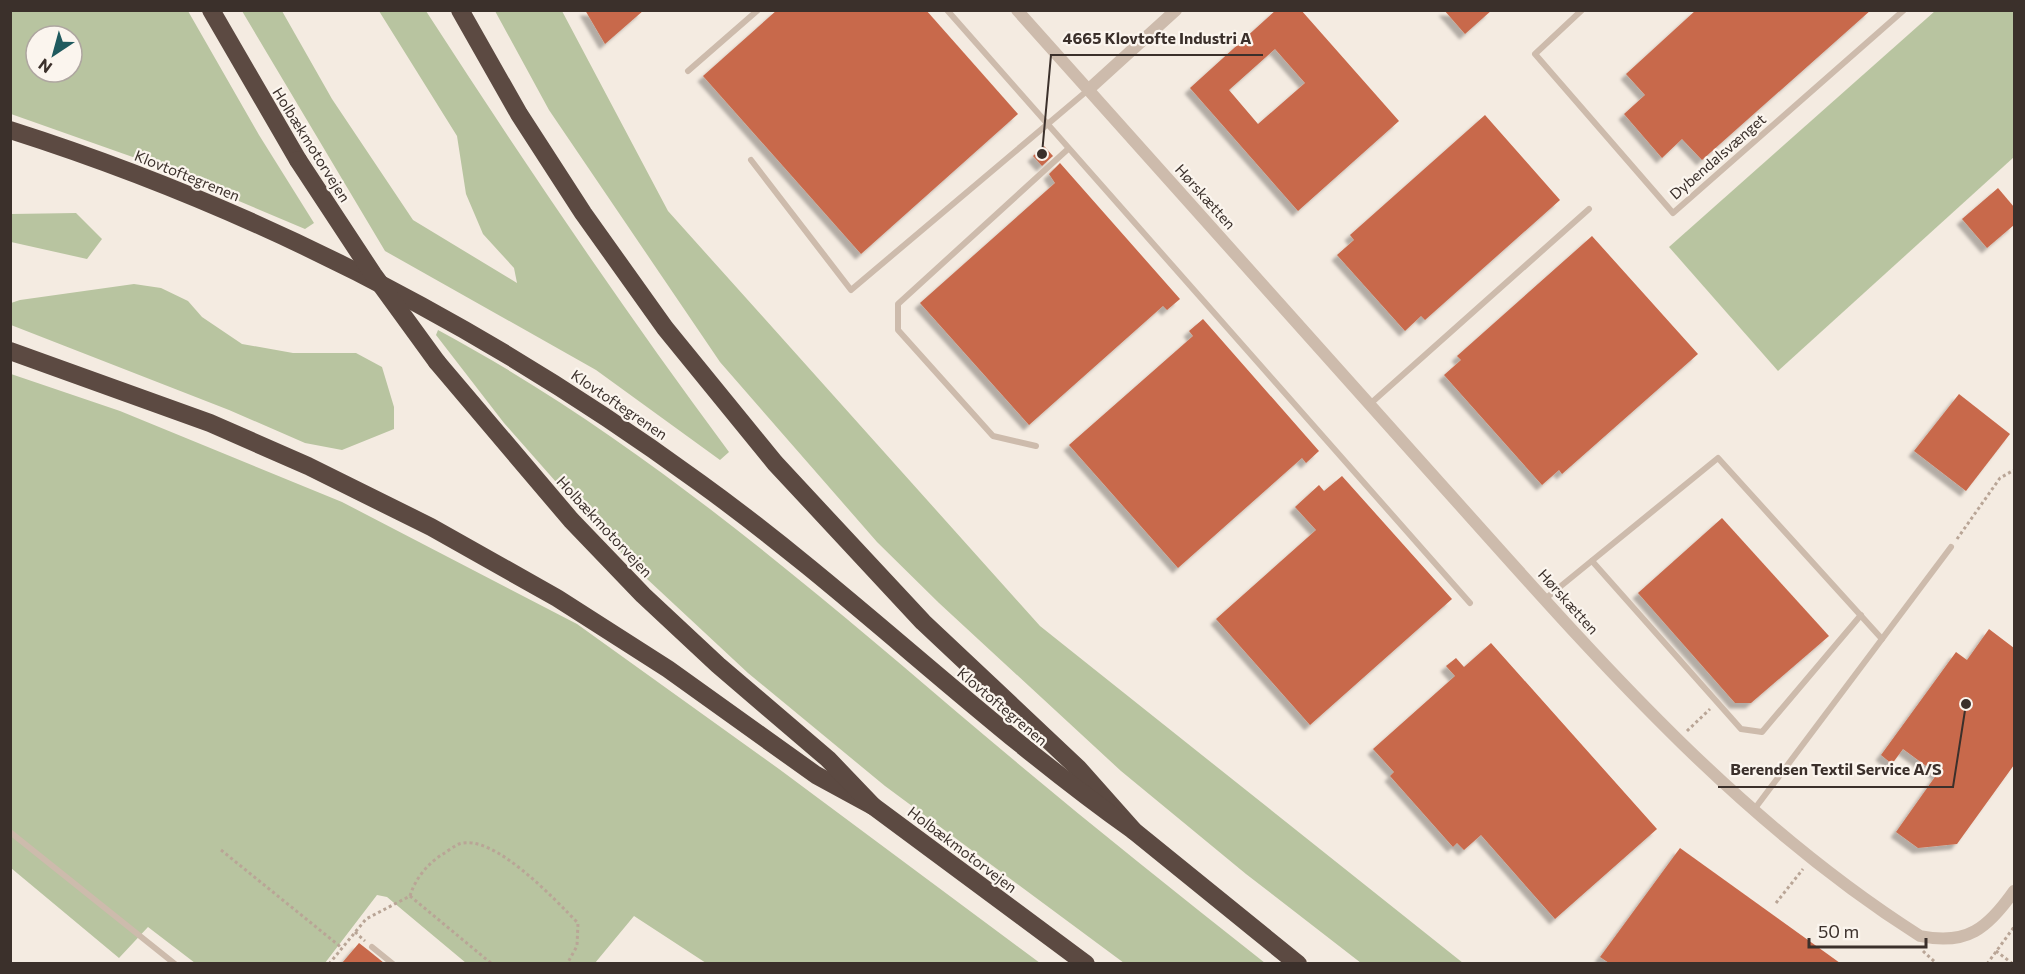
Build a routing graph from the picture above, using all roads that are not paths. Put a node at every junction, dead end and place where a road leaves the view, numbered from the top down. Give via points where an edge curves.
1 (211, 10) edge
2 (460, 10) edge
3 (758, 10) edge
4 (947, 10) edge
5 (1017, 10) edge
6 (1176, 10) edge
7 (1582, 10) edge
8 (1904, 10) edge
9 (688, 71) dead end
10 (1088, 90) junction
11 (1047, 124) junction
12 (10, 130) edge
13 (1068, 149) junction
14 (751, 160) dead end
15 (1589, 209) dead end
16 (10, 351) edge
17 (1370, 404) junction
18 (1036, 446) dead end
19 (1951, 547) road end
20 (1592, 561) junction
21 (1545, 599) junction
22 (1470, 603) dead end
23 (1861, 615) junction
24 (1882, 639) junction
25 (873, 806) junction
26 (1752, 811) junction
27 (1134, 831) junction
28 (10, 832) edge
29 (2014, 891) edge
30 (372, 947) dead end
31 (175, 963) edge
32 (393, 963) edge
33 (1086, 963) edge
34 (1298, 963) edge

1 - 25 highway, Holbækmotorvejen, bridge via 298,160 373,274 437,363 511,453 643,595 718,666 828,759
2 - 27 highway via 519,114 583,213 651,310 747,430 871,569 990,689 1078,768
3 - 9 lane
4 - 11 lane
5 - 10 street, Hørskætten
6 - 10 street
7 - 8 lane, Dybendalsvænget via 1535,54 1673,213
10 - 11 lane
10 - 17 street, Hørskætten
11 - 13 lane
11 - 14 lane via 851,290
12 - 27 highway, Klovtoftegrenen via 182,192 303,245 421,305 567,392 761,529 1039,761
13 - 18 lane via 898,304 898,330 993,436
13 - 22 lane
15 - 17 lane
16 - 25 highway via 210,423 431,527 586,616 816,775
17 - 21 street, Hørskætten
19 - 24 lane
20 - 21 lane
20 - 23 lane via 1718,458
20 - 23 lane via 1741,729 1762,732
21 - 26 street, Hørskætten via 1678,741
23 - 24 lane
24 - 26 lane
25 - 33 highway, Holbækmotorvejen
26 - 29 street, Hørskætten via 1811,860 1920,936 1942,941 1980,929
27 - 34 highway
28 - 31 lane
30 - 32 lane

